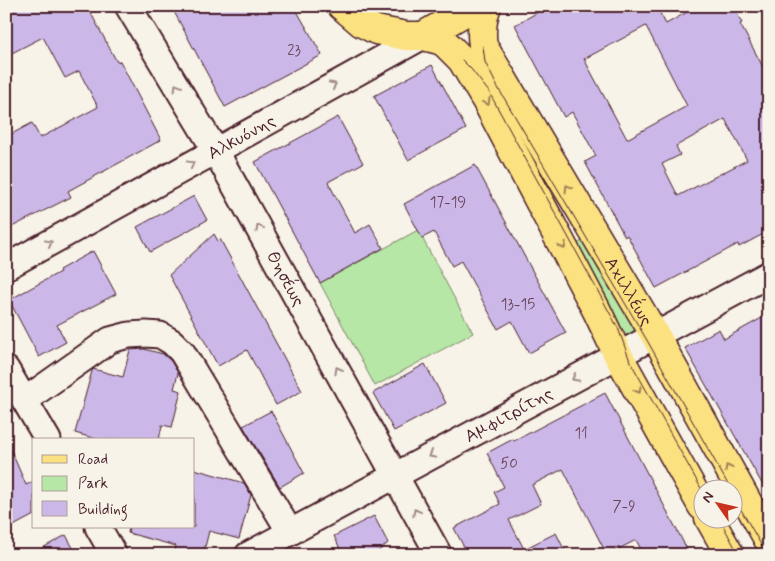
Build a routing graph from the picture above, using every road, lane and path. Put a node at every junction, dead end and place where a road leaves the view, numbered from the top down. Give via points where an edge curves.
1 (128, 6) edge
2 (342, 6) edge
3 (475, 6) edge
4 (487, 6) edge
5 (423, 36) junction
6 (473, 53) junction
7 (215, 150) junction
8 (6, 267) edge
9 (768, 275) edge
10 (655, 335) junction
11 (618, 355) junction
12 (6, 368) edge
13 (25, 400) junction
14 (47, 438) edge
15 (396, 475) junction
16 (692, 488) edge
17 (99, 528) edge
18 (715, 528) edge
19 (290, 532) junction
20 (769, 541) edge
21 (114, 555) edge
22 (248, 555) edge
23 (440, 555) edge
24 (730, 555) edge

7 -> 1 street, Θησέως
2 - 5 main road via 376,30
3 - 5 main road, Αλκυόνης
4 - 6 main road via 482,37
5 - 6 main road
7 -> 5 street, Αλκυόνης
10 -> 6 main road, Αχιλλέως
6 -> 11 main road, Αχιλλέως via 487,102
8 -> 7 street, Αλκυόνης
15 -> 7 street, Θησέως
9 - 10 street, Αμφιτρίτης
10 - 11 street, Αμφιτρίτης
20 -> 10 main road, Αχιλλέως
11 -> 15 street, Αμφιτρίτης
11 -> 16 main road, Αχιλλέως
12 - 13 street
13 - 14 street
13 - 19 street via 110,340 160,335 182,352
15 - 19 street, Αμφιτρίτης
23 -> 15 street, Θησέως
17 - 21 street
18 - 24 main road
19 - 22 street, Αμφιτρίτης

